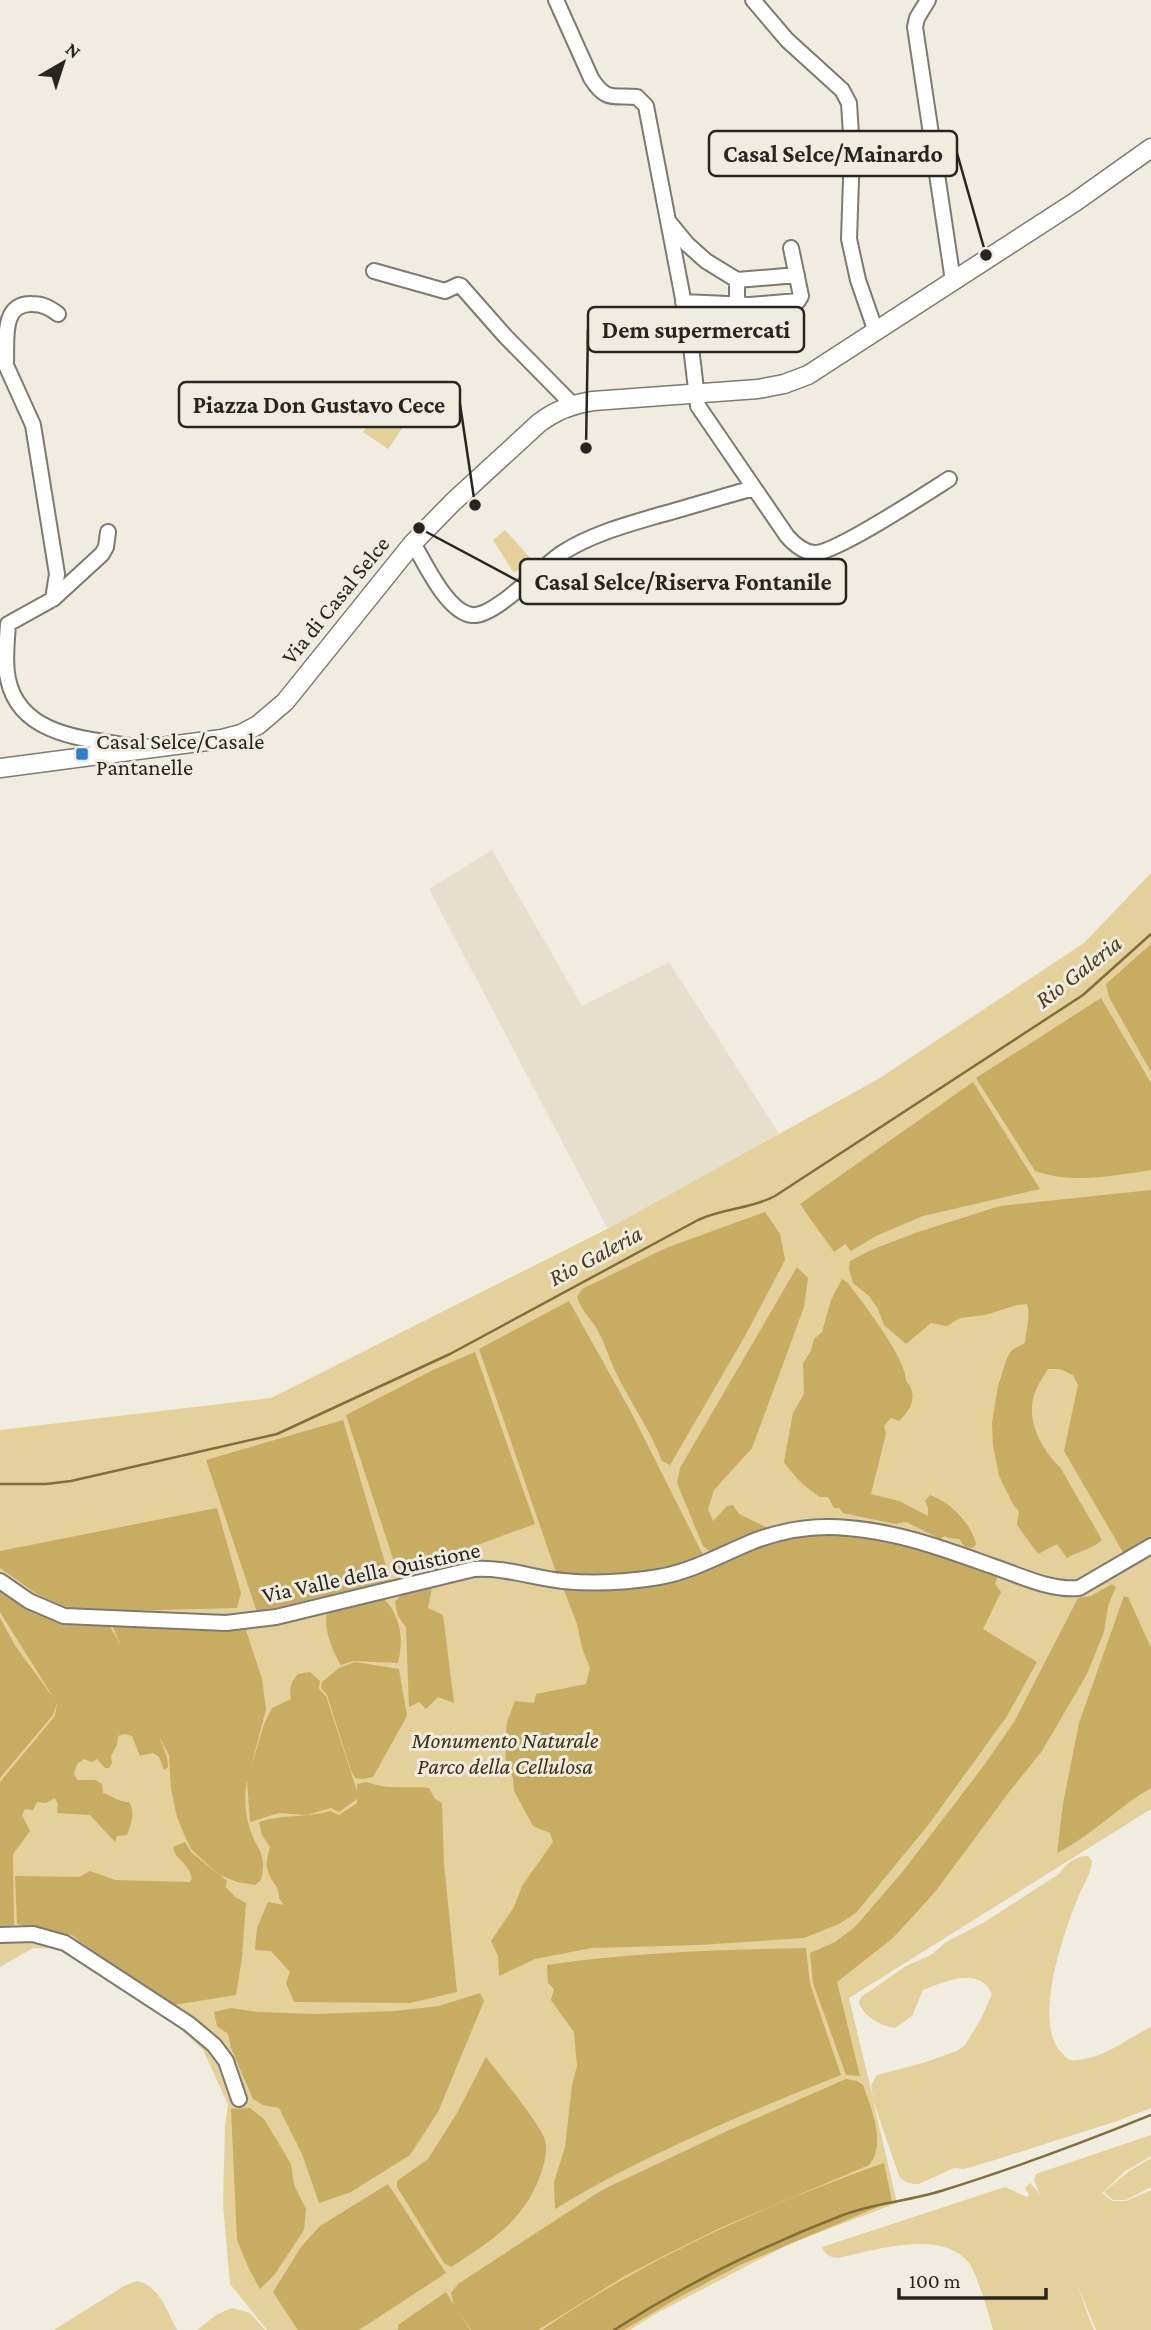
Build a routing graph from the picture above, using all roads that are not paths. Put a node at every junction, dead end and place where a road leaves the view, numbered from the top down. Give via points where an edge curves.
1 (556, 0) edge
2 (754, 0) edge
3 (928, 0) edge
4 (1151, 148) edge
5 (668, 221) junction
6 (791, 248) dead end
7 (374, 271) dead end
8 (797, 275) junction
9 (737, 280) junction
10 (953, 281) junction
11 (684, 302) junction
12 (737, 303) junction
13 (58, 314) dead end
14 (876, 332) junction
15 (0, 352) edge
16 (6, 367) junction
17 (696, 393) junction
18 (573, 405) junction
19 (950, 479) dead end
20 (754, 488) junction
21 (108, 532) dead end
22 (413, 543) junction
23 (53, 598) junction
24 (4, 625) edge
25 (153, 749) junction
26 (0, 768) edge
27 (1151, 1546) edge
28 (0, 1581) edge
29 (0, 1935) edge
30 (239, 2099) dead end

1 - 5 street via 599,89 610,97 637,97 646,106
2 - 14 street via 786,40 838,86 849,103 849,239
3 - 10 street via 915,27
4 - 10 main road, Via di Casal Selce
5 - 9 street via 706,261
5 - 11 street
6 - 8 street
7 - 18 street via 445,291 461,286
8 - 9 street
8 - 12 street via 798,301
9 - 12 street
10 - 14 main road, Via di Casal Selce
11 - 12 street
11 - 17 street
13 - 16 street via 40,304 14,309 7,326
14 - 17 main road, Via di Casal Selce via 792,381
15 - 16 street
16 - 23 street via 33,425 56,569
17 - 18 main road, Via di Casal Selce
17 - 20 street via 700,410
18 - 22 main road, Via di Casal Selce via 539,423
19 - 20 street via 850,539 817,553 790,540
20 - 22 street via 586,540 560,554 481,615 454,607
21 - 23 street via 102,554
22 - 25 main road, Via di Casal Selce via 272,715 232,737
23 - 24 street
24 - 25 street via 7,677 27,715 56,732
25 - 26 main road, Via di Casal Selce
27 - 28 street, Via Valle della Quistione via 1070,1589 903,1535 825,1527 755,1541 659,1577 564,1581 505,1569 474,1569 276,1617 226,1623 64,1616 29,1601
29 - 30 street via 33,1934 65,1943 189,2024 226,2060

